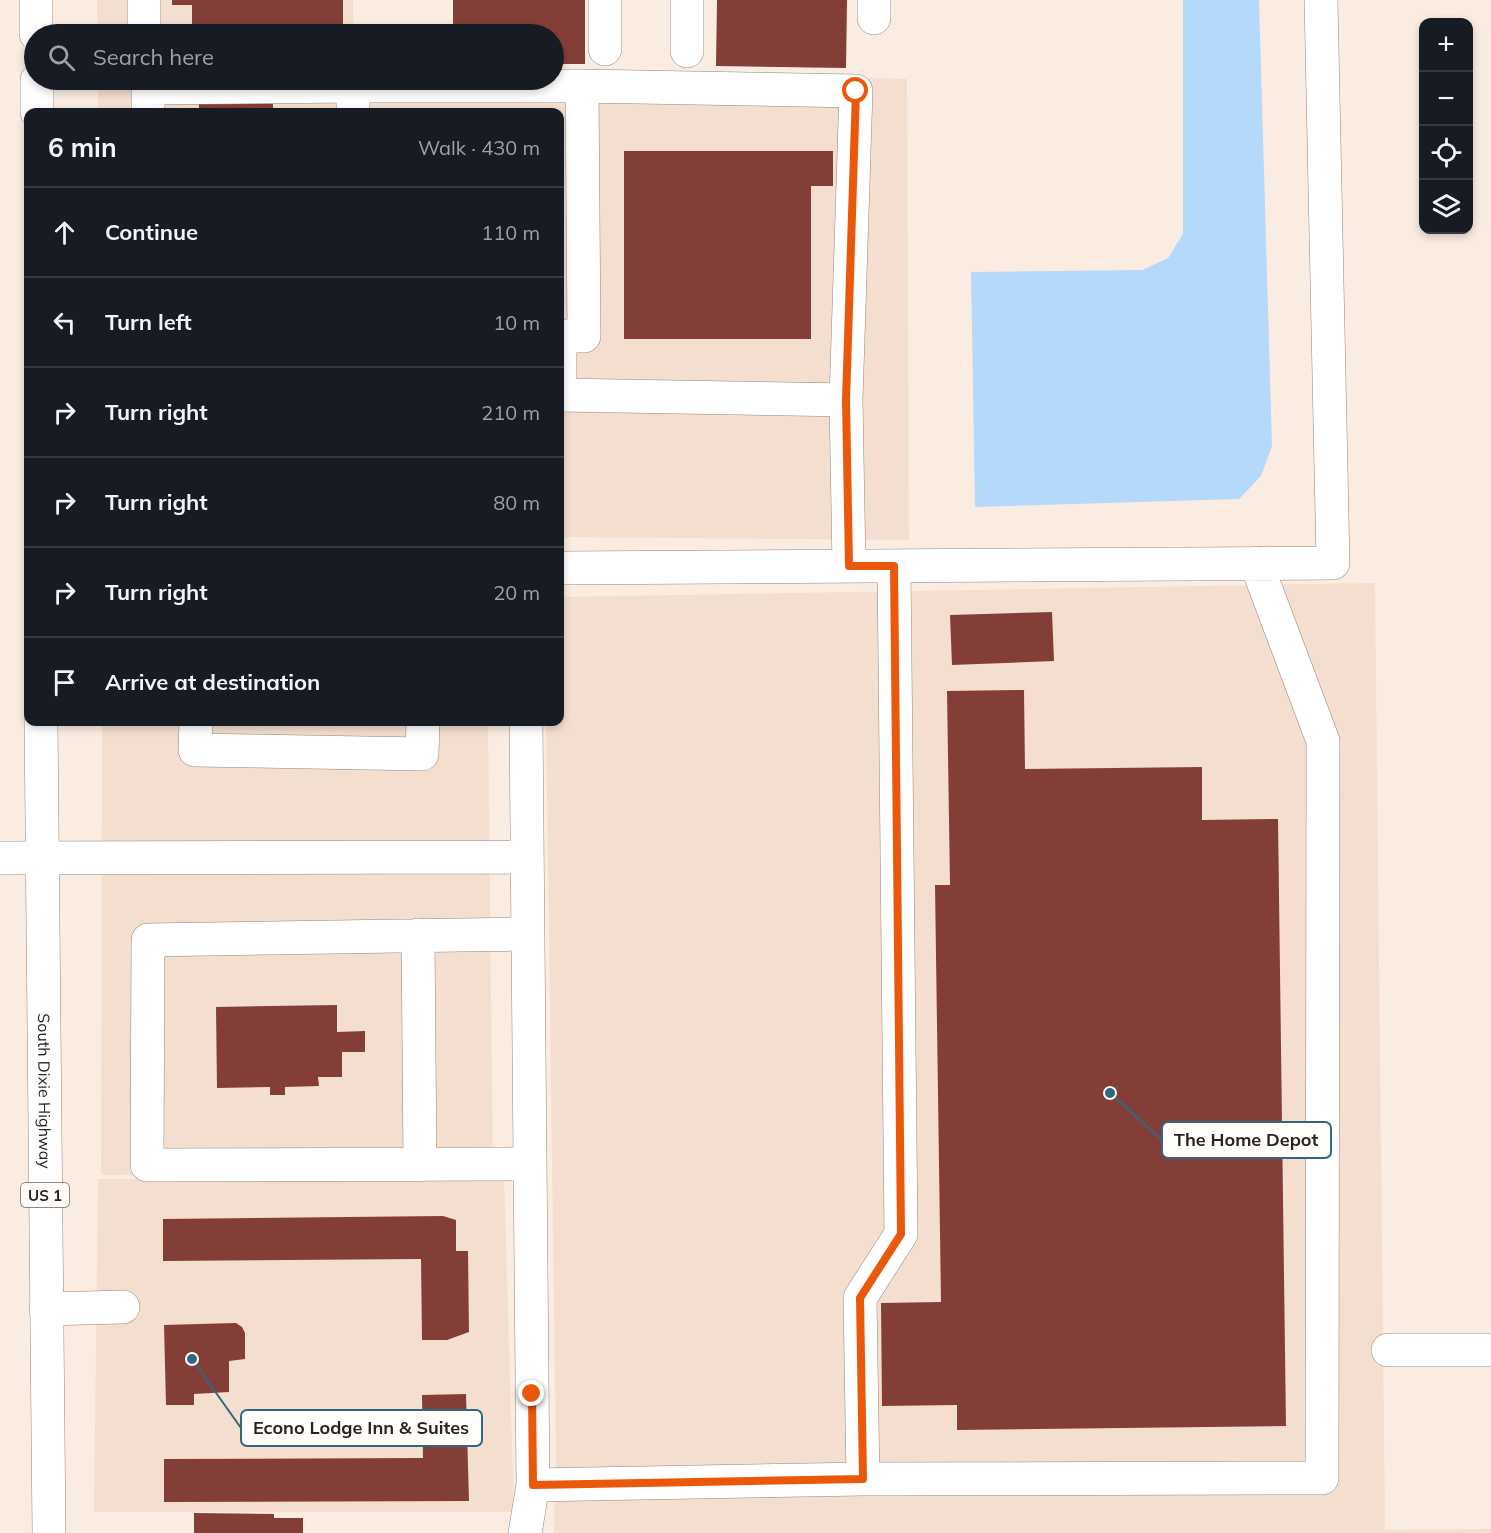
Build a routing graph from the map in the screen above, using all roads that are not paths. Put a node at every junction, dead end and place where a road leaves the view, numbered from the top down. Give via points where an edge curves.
1 (36, 0) edge
2 (144, 0) edge
3 (605, 0) edge
4 (687, 0) edge
5 (1322, 0) edge
6 (36, 24) edge
7 (144, 24) edge
8 (604, 49) dead end
9 (687, 51) dead end
10 (582, 86) junction
11 (564, 87) edge
12 (37, 90) edge
13 (148, 90) edge
14 (182, 90) edge
15 (517, 90) edge
16 (353, 100) edge
17 (37, 108) edge
18 (148, 108) edge
19 (564, 336) edge
20 (564, 395) edge
21 (846, 400) junction
22 (1256, 563) junction
23 (849, 566) junction
24 (894, 566) junction
25 (564, 568) edge
26 (42, 726) edge
27 (196, 726) edge
28 (423, 726) edge
29 (526, 726) edge
30 (527, 857) junction
31 (0, 858) edge
32 (42, 858) junction
33 (528, 934) junction
34 (418, 935) junction
35 (530, 1164) junction
36 (420, 1165) junction
37 (123, 1307) dead end
38 (46, 1309) junction
39 (1388, 1350) dead end
40 (1491, 1350) edge
41 (863, 1479) junction
42 (533, 1485) junction
43 (49, 1533) edge
44 (525, 1533) edge

1 - 6 main road
2 - 7 main road
3 - 8 main road
4 - 9 main road
5 - 22 main road via 1333,563
10 - 11 main road
10 - 19 main road via 584,336
10 - 21 main road via 856,91
12 - 17 main road
13 - 18 main road
14 - 16 main road
15 - 16 main road
20 - 21 main road
21 - 23 main road
22 - 24 main road
22 - 41 main road via 1323,741 1322,1478
23 - 24 main road
23 - 25 main road
24 - 41 main road via 901,1234 860,1298
26 - 32 main road, South Dixie Highway / US 1
27 - 28 main road via 195,750 422,754
29 - 30 main road
30 - 32 main road
30 - 33 main road
31 - 32 main road
32 - 38 main road, South Dixie Highway / US 1
33 - 34 main road
33 - 35 main road
34 - 36 main road
34 - 36 main road via 148,940 147,1165
35 - 36 main road
35 - 42 main road
37 - 38 main road
38 - 43 main road, South Dixie Highway / US 1
39 - 40 main road
41 - 42 main road
42 - 44 main road

